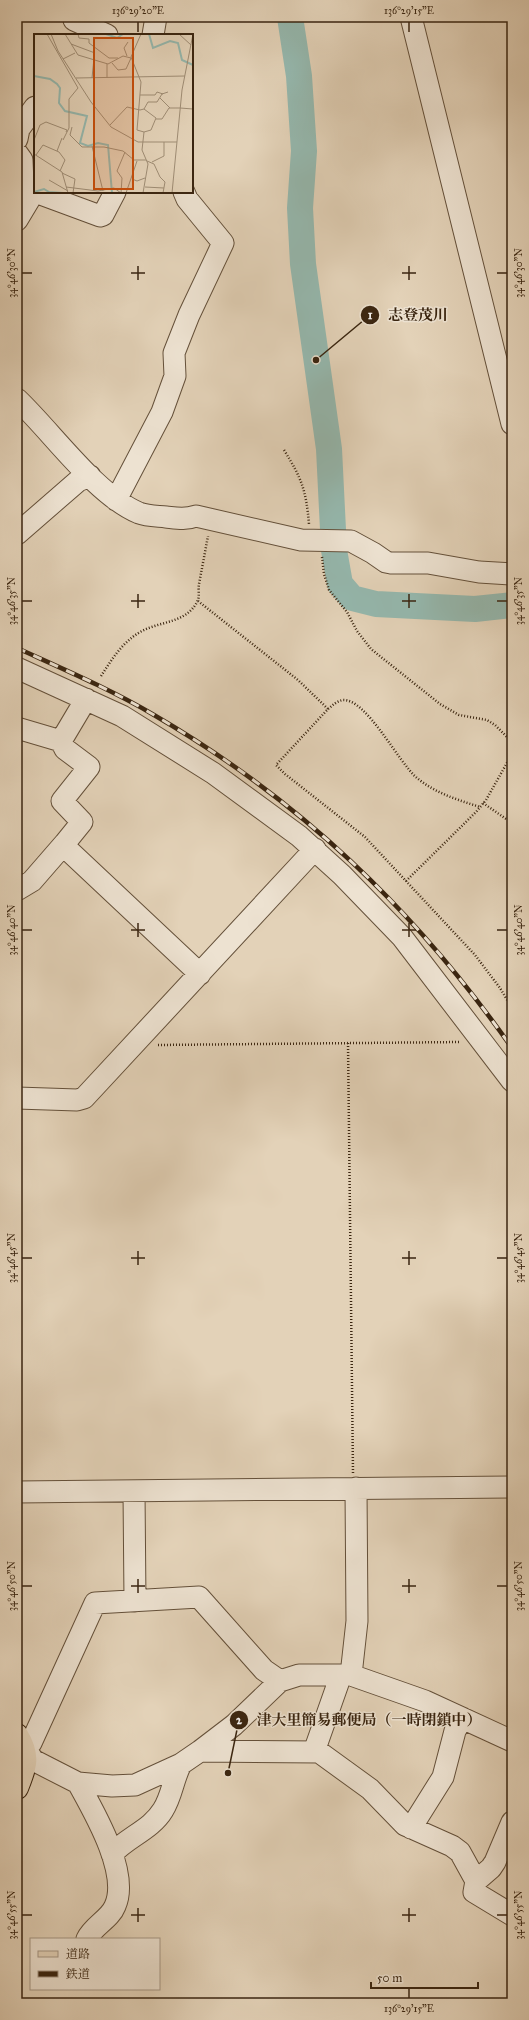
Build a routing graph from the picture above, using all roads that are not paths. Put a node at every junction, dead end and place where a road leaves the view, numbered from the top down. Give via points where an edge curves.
1 (156, 17) edge
2 (412, 17) edge
3 (73, 24) edge
4 (104, 34) edge
5 (153, 34) edge
6 (34, 108) edge
7 (18, 132) edge
8 (17, 152) edge
9 (33, 192) edge
10 (36, 193) edge
11 (114, 193) edge
12 (184, 193) edge
13 (17, 220) edge
14 (17, 399) edge
15 (512, 424) edge
16 (90, 476) junction
17 (116, 500) junction
18 (17, 534) edge
19 (512, 574) edge
20 (17, 668) edge
21 (86, 699) junction
22 (17, 728) edge
23 (61, 741) junction
24 (65, 843) junction
25 (314, 850) junction
26 (20, 882) edge
27 (200, 974) junction
28 (512, 1081) edge
29 (17, 1098) edge
30 (512, 1487) edge
31 (355, 1488) junction
32 (134, 1491) junction
33 (17, 1492) edge
34 (134, 1601) junction
35 (346, 1675) junction
36 (280, 1681) junction
37 (462, 1718) junction
38 (512, 1741) edge
39 (21, 1742) edge
40 (200, 1751) junction
41 (316, 1752) junction
42 (181, 1764) junction
43 (78, 1783) junction
44 (17, 1788) edge
45 (512, 1823) edge
46 (411, 1828) junction
47 (112, 1854) junction
48 (476, 1881) junction
49 (512, 1916) edge
50 (89, 1938) edge

1 - 5 street
2 - 15 street
3 - 4 street
6 - 7 street
8 - 9 street via 22,160 23,184
9 - 13 street
10 - 11 street via 100,216 103,215
12 - 17 street via 223,243 174,353 175,376 162,412
14 - 16 street
16 - 17 street
16 - 18 street via 78,481
17 - 19 street via 139,513 182,518 196,516 284,538 317,541 351,540 386,562
20 - 21 street
21 - 23 street
21 - 25 street via 117,713 213,773
22 - 23 street
23 - 24 street via 65,750 89,767 62,801 82,822
24 - 26 street via 32,881
24 - 27 street via 67,850
25 - 27 street
25 - 28 street via 402,937
27 - 29 street via 84,1098
30 - 31 street
31 - 32 street
31 - 35 street via 357,1621
32 - 33 street
32 - 34 street
34 - 36 street via 199,1597 264,1670
34 - 39 street via 95,1603 31,1743
35 - 36 street via 299,1675
35 - 37 street via 425,1701
35 - 41 street via 316,1746
36 - 40 street via 234,1724
37 - 38 street
37 - 46 street via 455,1731 443,1776
39 - 43 street via 33,1760
39 - 44 main road via 26,1766
40 - 41 street
40 - 42 street
41 - 46 street via 365,1785
42 - 43 street via 135,1785
42 - 47 street via 161,1814 142,1832 122,1843
43 - 47 street via 98,1819
45 - 48 street via 495,1862
46 - 48 street via 460,1852
47 - 50 street via 117,1877 117,1901 115,1908
48 - 49 street via 474,1892

